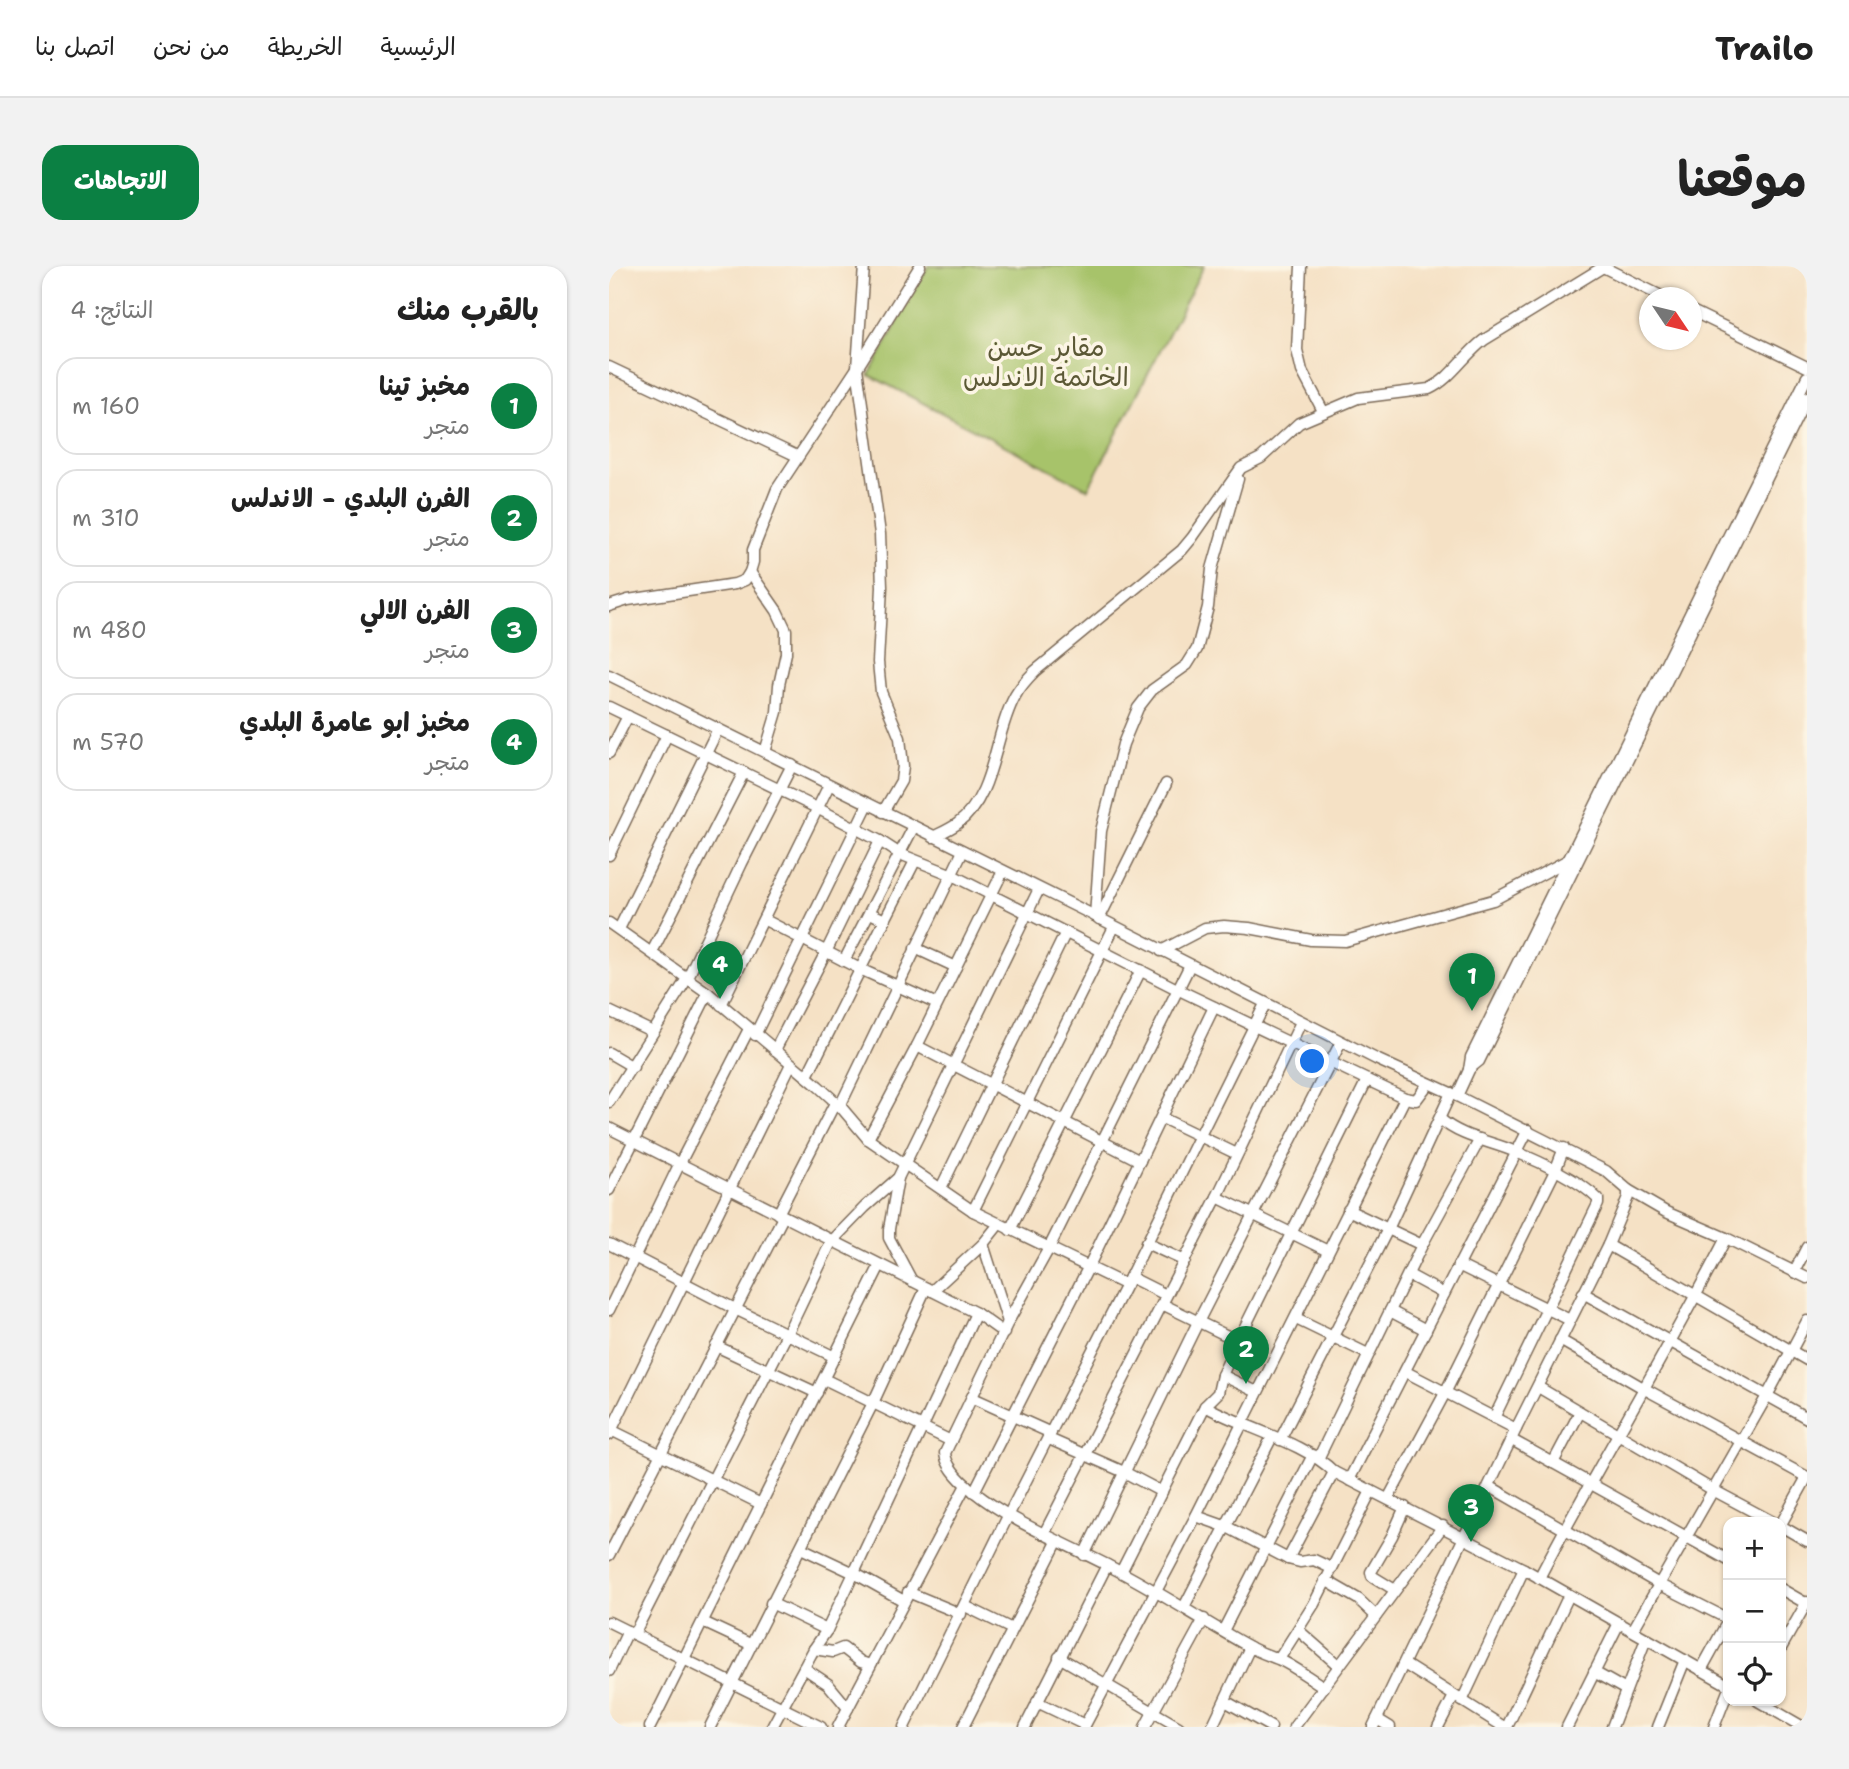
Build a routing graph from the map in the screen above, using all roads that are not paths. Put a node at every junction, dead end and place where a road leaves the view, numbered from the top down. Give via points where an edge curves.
1 (864, 266) edge
2 (920, 266) edge
3 (1301, 266) edge
4 (1602, 266) edge
5 (1626, 266) edge
6 (1618, 274) junction
7 (1643, 287) edge
8 (1702, 315) edge
9 (609, 367) edge
10 (1807, 367) edge
11 (857, 368) junction
12 (1807, 377) edge
13 (1807, 397) edge
14 (1323, 411) junction
15 (797, 456) junction
16 (1241, 468) junction
17 (750, 572) junction
18 (609, 606) edge
19 (609, 674) edge
20 (609, 707) edge
21 (628, 716) junction
22 (718, 729) junction
23 (667, 735) junction
24 (765, 751) junction
25 (609, 753) edge
26 (706, 753) junction
27 (792, 765) junction
28 (744, 772) junction
29 (1167, 784) dead end
30 (829, 785) junction
31 (779, 789) junction
32 (868, 804) junction
33 (817, 808) junction
34 (883, 812) junction
35 (855, 828) junction
36 (913, 828) junction
37 (933, 837) junction
38 (880, 841) junction
39 (963, 851) junction
40 (900, 854) junction
41 (609, 855) edge
42 (1569, 860) junction
43 (915, 861) junction
44 (1003, 872) junction
45 (950, 874) junction
46 (1039, 889) junction
47 (990, 894) junction
48 (1027, 913) junction
49 (870, 914) junction
50 (1097, 917) junction
51 (765, 920) junction
52 (885, 920) junction
53 (609, 923) edge
54 (1114, 927) junction
55 (619, 929) junction
56 (1066, 932) junction
57 (801, 938) junction
58 (915, 948) junction
59 (827, 950) junction
60 (1102, 950) junction
61 (1161, 951) junction
62 (652, 952) junction
63 (844, 961) junction
64 (1190, 965) junction
65 (955, 967) junction
66 (860, 969) junction
67 (1141, 970) junction
68 (688, 977) junction
69 (899, 986) junction
70 (1179, 990) junction
71 (708, 993) junction
72 (937, 1004) junction
73 (1265, 1004) junction
74 (722, 1005) junction
75 (1215, 1007) junction
76 (609, 1011) edge
77 (1301, 1022) junction
78 (1253, 1026) junction
79 (653, 1032) junction
80 (752, 1032) junction
81 (1341, 1042) junction
82 (1290, 1043) junction
83 (917, 1046) junction
84 (775, 1050) junction
85 (609, 1053) edge
86 (1330, 1061) junction
87 (792, 1064) junction
88 (955, 1065) junction
89 (633, 1067) junction
90 (1469, 1070) junction
91 (807, 1076) junction
92 (1367, 1080) junction
93 (991, 1083) junction
94 (1428, 1084) junction
95 (1454, 1094) junction
96 (1405, 1098) junction
97 (609, 1102) edge
98 (1028, 1103) junction
99 (837, 1105) junction
100 (1162, 1118) junction
101 (1440, 1119) junction
102 (1065, 1123) junction
103 (609, 1128) edge
104 (1528, 1130) junction
105 (1200, 1136) junction
106 (868, 1139) junction
107 (1480, 1139) junction
108 (1103, 1141) junction
109 (634, 1143) junction
110 (1564, 1148) junction
111 (1517, 1152) junction
112 (1237, 1154) junction
113 (1140, 1161) junction
114 (904, 1164) junction
115 (679, 1165) junction
116 (1555, 1171) junction
117 (898, 1178) junction
118 (941, 1188) junction
119 (609, 1190) edge
120 (730, 1190) junction
121 (1628, 1190) junction
122 (1217, 1197) junction
123 (1348, 1210) junction
124 (973, 1211) junction
125 (1253, 1214) junction
126 (780, 1216) junction
127 (999, 1224) junction
128 (1389, 1227) junction
129 (1010, 1230) junction
130 (1290, 1233) junction
131 (1726, 1238) junction
132 (831, 1242) junction
133 (1146, 1243) junction
134 (609, 1244) edge
135 (983, 1244) junction
136 (1422, 1245) junction
137 (1608, 1245) junction
138 (1807, 1247) edge
139 (1049, 1248) junction
140 (1328, 1251) junction
141 (634, 1257) junction
142 (1185, 1261) junction
143 (880, 1265) junction
144 (1458, 1265) junction
145 (1088, 1268) junction
146 (1794, 1272) junction
147 (1409, 1275) junction
148 (1807, 1278) edge
149 (912, 1281) junction
150 (1128, 1281) junction
151 (683, 1282) junction
152 (1497, 1284) junction
153 (929, 1290) junction
154 (1583, 1293) junction
155 (1444, 1294) junction
156 (1696, 1296) junction
157 (1164, 1299) junction
158 (1546, 1308) junction
159 (735, 1309) junction
160 (609, 1310) edge
161 (1389, 1311) junction
162 (976, 1314) junction
163 (1296, 1319) junction
164 (1570, 1320) junction
165 (1807, 1321) edge
166 (1198, 1322) junction
167 (1006, 1328) junction
168 (1426, 1330) junction
169 (787, 1334) junction
170 (1334, 1336) junction
171 (1560, 1340) junction
172 (1238, 1341) junction
173 (1670, 1342) junction
174 (716, 1346) junction
175 (1791, 1351) junction
176 (1368, 1354) junction
177 (835, 1357) junction
178 (1807, 1360) edge
179 (769, 1369) junction
180 (1406, 1372) junction
181 (1223, 1375) junction
182 (824, 1379) junction
183 (1538, 1387) junction
184 (1644, 1389) junction
185 (1257, 1392) junction
186 (817, 1393) junction
187 (1445, 1393) junction
188 (1767, 1396) junction
189 (973, 1398) junction
190 (873, 1403) junction
191 (1205, 1406) junction
192 (1580, 1412) junction
193 (1012, 1417) junction
194 (1494, 1418) junction
195 (1807, 1418) edge
196 (1242, 1425) junction
197 (922, 1427) junction
198 (1516, 1429) junction
199 (610, 1432) edge
200 (1618, 1435) junction
201 (1050, 1436) junction
202 (1276, 1439) junction
203 (1512, 1440) junction
204 (951, 1441) junction
205 (1741, 1442) junction
206 (660, 1454) junction
207 (1084, 1455) junction
208 (1316, 1456) junction
209 (1553, 1463) junction
210 (1124, 1472) junction
211 (1334, 1472) junction
212 (1807, 1477) edge
213 (713, 1480) junction
214 (1349, 1480) junction
215 (1590, 1483) junction
216 (1489, 1486) junction
217 (970, 1489) junction
218 (1713, 1490) junction
219 (1371, 1491) junction
220 (1162, 1492) junction
221 (1388, 1499) junction
222 (761, 1504) junction
223 (1405, 1507) junction
224 (1009, 1514) junction
225 (1196, 1516) junction
226 (1764, 1517) edge
227 (1785, 1517) edge
228 (1443, 1526) junction
229 (1227, 1527) junction
230 (1786, 1528) edge
231 (1564, 1529) junction
232 (1044, 1534) junction
233 (1686, 1536) junction
234 (1464, 1539) junction
235 (1807, 1541) edge
236 (1057, 1542) junction
237 (801, 1548) junction
238 (1267, 1549) junction
239 (609, 1555) edge
240 (1084, 1555) junction
241 (1723, 1557) edge
242 (1289, 1559) junction
243 (1107, 1565) junction
244 (1331, 1568) junction
245 (1524, 1569) junction
246 (854, 1573) junction
247 (1121, 1573) junction
248 (1539, 1578) junction
249 (1325, 1580) junction
250 (1659, 1584) junction
251 (1395, 1590) junction
252 (1157, 1592) junction
253 (1786, 1592) edge
254 (1569, 1595) junction
255 (906, 1596) junction
256 (771, 1603) junction
257 (1807, 1603) edge
258 (1184, 1607) junction
259 (963, 1610) junction
260 (1376, 1616) junction
261 (1723, 1617) edge
262 (1204, 1619) junction
263 (609, 1622) edge
264 (703, 1622) junction
265 (1619, 1623) junction
266 (1012, 1629) junction
267 (1723, 1629) edge
268 (827, 1630) junction
269 (1297, 1630) junction
270 (1633, 1630) junction
271 (1223, 1631) junction
272 (631, 1633) junction
273 (1646, 1639) junction
274 (1784, 1643) edge
275 (750, 1644) junction
276 (1250, 1647) junction
277 (814, 1649) junction
278 (1059, 1657) junction
279 (684, 1659) junction
280 (1279, 1660) junction
281 (1685, 1660) junction
282 (1404, 1664) junction
283 (870, 1665) junction
284 (1339, 1666) junction
285 (804, 1668) junction
286 (1701, 1670) junction
287 (609, 1671) edge
288 (1594, 1672) junction
289 (731, 1682) junction
290 (1723, 1682) edge
291 (1106, 1684) junction
292 (1324, 1687) junction
293 (1626, 1690) junction
294 (1458, 1699) junction
295 (1225, 1701) junction
296 (1037, 1702) junction
297 (1723, 1704) edge
298 (1766, 1706) edge
299 (782, 1707) junction
300 (848, 1708) junction
301 (1152, 1711) junction
302 (1807, 1714) edge
303 (1375, 1723) edge
304 (1084, 1726) edge
305 (1502, 1726) edge
306 (650, 1727) edge
307 (710, 1727) edge
308 (772, 1727) edge
309 (821, 1727) edge
310 (838, 1727) edge
311 (904, 1727) edge
312 (963, 1727) edge
313 (1025, 1727) edge
314 (1145, 1727) edge
315 (1179, 1727) edge
316 (1212, 1727) edge
317 (1271, 1727) edge
318 (1294, 1727) edge
319 (1390, 1727) edge
320 (1438, 1727) edge
321 (1567, 1727) edge
322 (1612, 1727) edge
323 (1658, 1727) edge
324 (1714, 1727) edge
325 (1801, 1727) edge

1 - 11 street
2 - 11 street
3 - 14 street via 1297,350 1302,371
4 - 6 street
4 - 14 street via 1484,340 1439,384 1358,398
5 - 6 street
6 - 7 street
8 - 10 street
9 - 15 street
11 - 15 street
11 - 34 street via 880,534 881,692 900,738 903,766 901,781
12 - 42 street
13 - 90 street via 1479,1061
14 - 16 street via 1299,423 1261,458
15 - 17 street via 763,520
16 - 37 street via 1182,550 1023,683 984,788 958,823
16 - 50 street via 1212,569 1197,649 1187,665 1152,690 1138,708 1123,744 1101,831
17 - 18 street via 735,584
17 - 24 street via 786,630 776,712
19 - 22 street
20 - 21 street
21 - 23 street
21 - 25 street
22 - 24 street
22 - 26 street
23 - 26 street
23 - 41 street
24 - 27 street
26 - 28 street
26 - 55 street
27 - 30 street
27 - 31 street
28 - 31 street
28 - 62 street
29 - 50 street
30 - 32 street
30 - 33 street
31 - 33 street
31 - 68 street
32 - 34 street
32 - 35 street
33 - 35 street
33 - 51 street
34 - 36 street
35 - 38 street
35 - 57 street
36 - 37 street
36 - 40 street
37 - 39 street
38 - 40 street
38 - 59 street
39 - 44 street
39 - 45 street
40 - 43 street
40 - 49 street
42 - 61 street via 1493,900 1345,941 1224,926 1205,928
42 - 90 street via 1471,1057
43 - 45 street
43 - 52 street
44 - 46 street
44 - 47 street
45 - 47 street
45 - 58 street
46 - 48 street
46 - 50 street
47 - 48 street
47 - 65 street
48 - 56 street
48 - 88 street
49 - 52 street
49 - 63 street
50 - 54 street
51 - 57 street
51 - 74 street
52 - 66 street
53 - 55 street
54 - 60 street
54 - 61 street
55 - 62 street
56 - 60 street
56 - 93 street
57 - 59 street
57 - 80 street
58 - 65 street
58 - 69 street
59 - 63 street
59 - 84 street
60 - 67 street
60 - 98 street
61 - 64 street
62 - 68 street
63 - 66 street
64 - 70 street
64 - 73 street
65 - 72 street
66 - 69 street
66 - 91 street
67 - 70 street
67 - 102 street
68 - 71 street
68 - 79 street
69 - 72 street
69 - 99 street
70 - 75 street
70 - 108 street
71 - 74 street
71 - 109 street
72 - 83 street
73 - 77 street
73 - 78 street
74 - 80 street
75 - 78 street
75 - 100 street
76 - 79 street
77 - 81 street
77 - 82 street
78 - 82 street
78 - 105 street
79 - 89 street
80 - 84 street
80 - 115 street
81 - 86 street
81 - 94 street
82 - 86 street
82 - 112 street
83 - 88 street
83 - 106 street
84 - 87 street
85 - 89 street
86 - 92 street
86 - 125 street
87 - 91 street
87 - 120 street
88 - 93 street
88 - 114 street
89 - 97 street
90 - 95 street
91 - 99 street
92 - 96 street
92 - 130 street
93 - 98 street
93 - 118 street
94 - 95 street
94 - 96 street via 1416,1100
95 - 101 street
95 - 104 street
96 - 123 street
98 - 102 street
98 - 124 street
99 - 106 street
99 - 126 street
100 - 105 street
100 - 113 street
101 - 107 street
101 - 128 street
102 - 108 street
102 - 129 street
103 - 109 street
104 - 110 street
104 - 111 street
105 - 112 street
105 - 133 street
106 - 114 street
107 - 111 street
107 - 136 street
108 - 113 street
108 - 139 street
109 - 115 street
109 - 119 street
110 - 116 street
110 - 121 street via 1607,1171
111 - 116 street
111 - 144 street
112 - 122 street
113 - 145 street
114 - 117 street
114 - 118 street
115 - 120 street
115 - 141 street
116 - 152 street
116 - 158 street via 1594,1195 1598,1204
117 - 132 street
117 - 149 street via 890,1238
118 - 124 street
120 - 126 street
120 - 151 street
121 - 131 street
121 - 137 street
122 - 125 street
122 - 142 street
123 - 128 street
123 - 140 street
124 - 127 street
125 - 130 street
125 - 166 street
126 - 132 street
126 - 159 street
127 - 129 street
127 - 135 street
128 - 136 street
128 - 170 street
129 - 139 street
130 - 140 street
130 - 172 street
131 - 146 street
131 - 156 street
132 - 143 street
132 - 169 street
133 - 142 street
133 - 150 street
134 - 141 street
135 - 153 street
135 - 167 street
136 - 147 street
137 - 154 street
137 - 156 street
138 - 146 street
139 - 145 street
139 - 167 street
140 - 163 street
141 - 151 street
141 - 160 street
142 - 157 street
143 - 149 street
143 - 177 street
144 - 152 street
144 - 155 street
145 - 150 street
145 - 193 street
146 - 148 street
147 - 155 street
147 - 161 street
149 - 153 street
150 - 157 street
150 - 201 street
151 - 159 street
151 - 199 street
152 - 158 street
152 - 187 street
153 - 162 street
153 - 190 street
154 - 164 street
154 - 173 street
155 - 168 street
156 - 173 street
156 - 175 street
157 - 166 street
157 - 207 street
158 - 164 street
158 - 194 street
159 - 169 street
159 - 174 street
161 - 168 street
161 - 176 street
162 - 167 street
162 - 197 street
163 - 170 street
163 - 185 street
164 - 171 street
165 - 175 street
166 - 172 street
166 - 210 street
167 - 189 street
168 - 180 street
169 - 177 street
169 - 179 street
170 - 176 street
170 - 202 street
171 - 183 street
171 - 184 street
172 - 181 street
173 - 184 street
173 - 188 street
174 - 179 street
174 - 206 street
175 - 178 street
175 - 188 street
176 - 208 street
177 - 182 street
179 - 186 street
179 - 213 street
180 - 187 street
180 - 214 street
181 - 185 street
181 - 191 street via 1218,1393
182 - 186 street
182 - 190 street
183 - 192 street
183 - 198 street
184 - 200 street
184 - 205 street
185 - 196 street
186 - 222 street
187 - 194 street
187 - 221 street
188 - 195 street
188 - 205 street
189 - 193 street
189 - 204 street
190 - 197 street
190 - 237 street
191 - 196 street
191 - 220 street
192 - 200 street
192 - 209 street
193 - 201 street
193 - 217 street
194 - 198 street
196 - 202 street
196 - 225 street
197 - 204 street
197 - 246 street
198 - 203 street
199 - 206 street
200 - 215 street
200 - 218 street
201 - 207 street
201 - 224 street
202 - 208 street
202 - 229 street
203 - 209 street
203 - 216 street
204 - 217 street via 945,1457
205 - 212 street
205 - 218 street
206 - 213 street
206 - 239 street
207 - 210 street
207 - 232 street
208 - 211 street
208 - 238 street
209 - 215 street
210 - 220 street
210 - 240 street
211 - 214 street
211 - 242 street
212 - 227 street
213 - 222 street
213 - 272 street
214 - 219 street
215 - 231 street
215 - 233 street
216 - 231 street
216 - 234 street
217 - 224 street
217 - 255 street
218 - 226 street
218 - 233 street
219 - 221 street
219 - 244 street
220 - 247 street
221 - 223 street
222 - 264 street
223 - 228 street
223 - 251 street via 1371,1572
224 - 232 street
224 - 259 street
225 - 229 street
225 - 252 street
228 - 234 street
228 - 251 street
229 - 238 street
229 - 258 street
230 - 235 street
231 - 248 street
231 - 250 street
232 - 236 street
233 - 241 street
233 - 250 street
234 - 245 street
234 - 282 street
236 - 240 street
236 - 266 street
237 - 246 street
237 - 256 street
238 - 242 street
238 - 271 street
240 - 243 street
242 - 244 street via 1314,1560
243 - 247 street
243 - 278 street
244 - 249 street
245 - 248 street
245 - 294 street
246 - 255 street
246 - 268 street
247 - 252 street
248 - 254 street
249 - 260 street via 1358,1599
249 - 269 street
250 - 261 street
250 - 270 street
251 - 260 street
252 - 258 street
252 - 291 street
253 - 257 street
254 - 265 street
254 - 305 street
255 - 259 street
255 - 283 street
256 - 268 street
256 - 275 street
257 - 274 street
258 - 262 street
259 - 266 street
259 - 311 street
260 - 284 street
262 - 271 street
262 - 301 street
263 - 272 street
264 - 275 street
264 - 279 street
265 - 270 street
265 - 288 street
266 - 312 street
267 - 286 street
268 - 277 street
269 - 280 street
269 - 284 street
270 - 273 street
271 - 276 street
272 - 279 street
272 - 287 street
273 - 281 street
273 - 293 street
275 - 289 street
276 - 280 street
276 - 295 street
277 - 283 street via 843,1648
277 - 285 street
278 - 291 street
278 - 296 street
279 - 289 street
279 - 306 street
280 - 292 street
281 - 286 street
281 - 323 street
282 - 294 street
282 - 303 street
283 - 300 street
284 - 292 street
285 - 299 street
285 - 300 street via 828,1684
286 - 290 street
288 - 293 street
288 - 321 street
289 - 299 street
289 - 307 street
291 - 301 street
291 - 304 street
292 - 318 street
293 - 322 street
294 - 305 street
294 - 320 street
295 - 316 street
295 - 317 street
296 - 304 street
296 - 313 street
297 - 324 street
298 - 325 street
299 - 308 street
299 - 309 street
300 - 310 street
301 - 314 street
301 - 315 street
302 - 325 street
303 - 319 street

